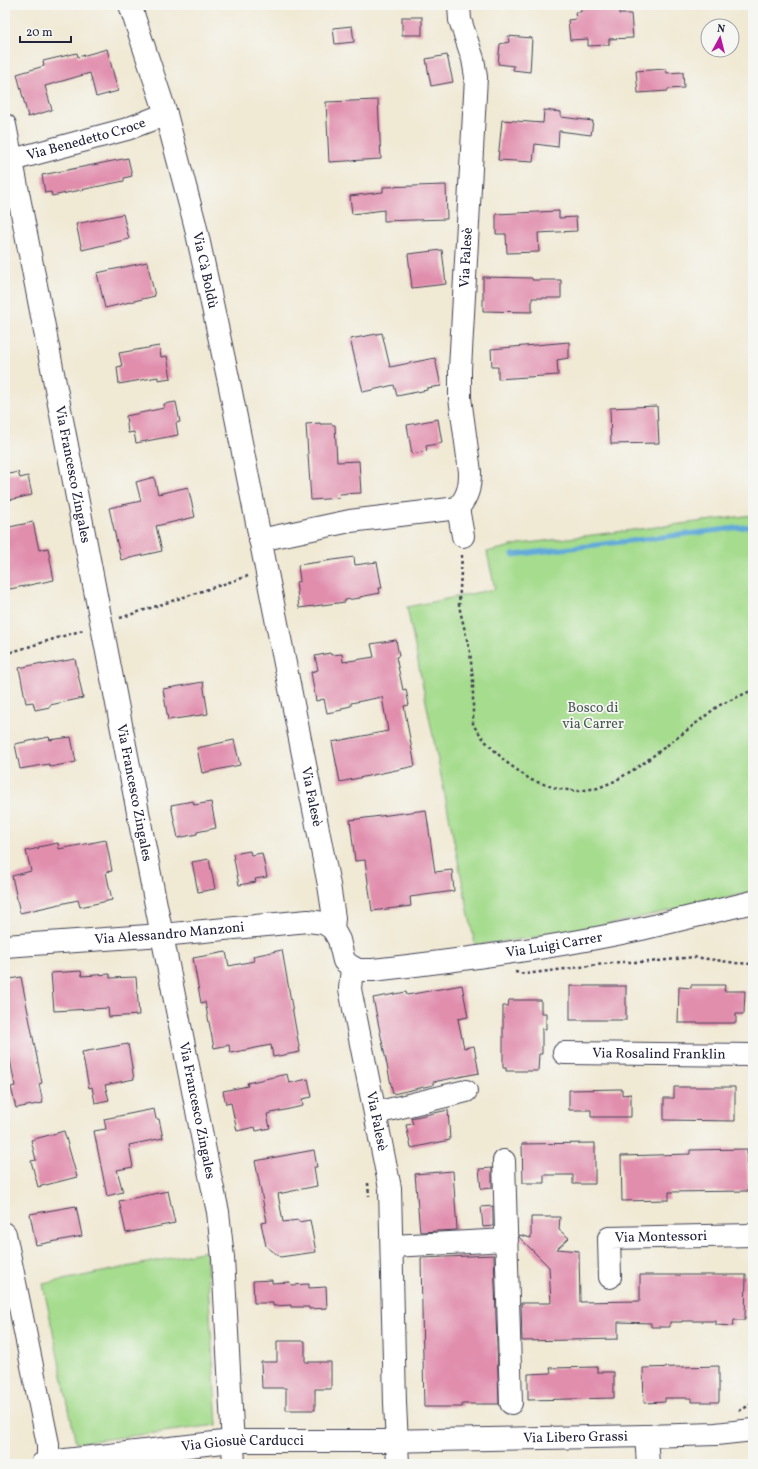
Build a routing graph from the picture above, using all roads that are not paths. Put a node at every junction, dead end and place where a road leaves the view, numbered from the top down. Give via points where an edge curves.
1 (130, 5) edge
2 (459, 5) edge
3 (166, 114) junction
4 (5, 126) edge
5 (9, 159) edge
6 (458, 508) junction
7 (463, 536) road end
8 (260, 540) junction
9 (753, 902) edge
10 (333, 929) junction
11 (162, 935) junction
12 (5, 946) edge
13 (352, 967) junction
14 (564, 1053) dead end
15 (753, 1055) edge
16 (466, 1091) dead end
17 (376, 1113) junction
18 (504, 1160) dead end
19 (5, 1234) edge
20 (753, 1235) edge
21 (508, 1240) junction
22 (392, 1246) junction
23 (610, 1277) dead end
24 (511, 1403) dead end
25 (753, 1430) edge
26 (646, 1436) junction
27 (232, 1441) junction
28 (397, 1441) junction
29 (46, 1463) edge
30 (234, 1464) edge
31 (398, 1464) edge
32 (648, 1464) edge

1 - 3 street, Via Cà Boldù
2 - 6 street, Via Falesè via 460,20 473,58 476,77 460,369 460,398 470,481 466,498
3 - 5 street, Via Benedetto Croce via 127,129
3 - 8 street, Via Cà Boldù via 195,224
4 - 5 street, Via Francesco Zingales
5 - 11 street, Via Francesco Zingales
6 - 7 street
6 - 8 street via 350,521
8 - 10 street, Via Falesè via 329,885
9 - 13 street, Via Luigi Carrer via 640,929 531,949 373,970
10 - 11 street, Via Alessandro Manzoni via 324,923 308,922
10 - 13 street, Via Falesè via 339,940 344,961
11 - 12 street, Via Alessandro Manzoni
11 - 27 street, Via Francesco Zingales via 218,1212 223,1258
13 - 17 street, Via Falesè via 350,988
14 - 15 street, Via Rosalind Franklin
16 - 17 street
17 - 22 street, Via Falesè via 390,1188
18 - 21 street
19 - 29 street via 48,1444
20 - 23 street, Via Montessori via 609,1238
21 - 22 street
21 - 24 street
22 - 28 street, Via Falesè
25 - 26 street, Via Libero Grassi
26 - 28 street, Via Libero Grassi
26 - 32 street
27 - 28 street, Via Giosuè Carducci
27 - 29 street, Via Giosuè Carducci
27 - 30 street, Via Francesco Zingales
28 - 31 street, Via Falesè

